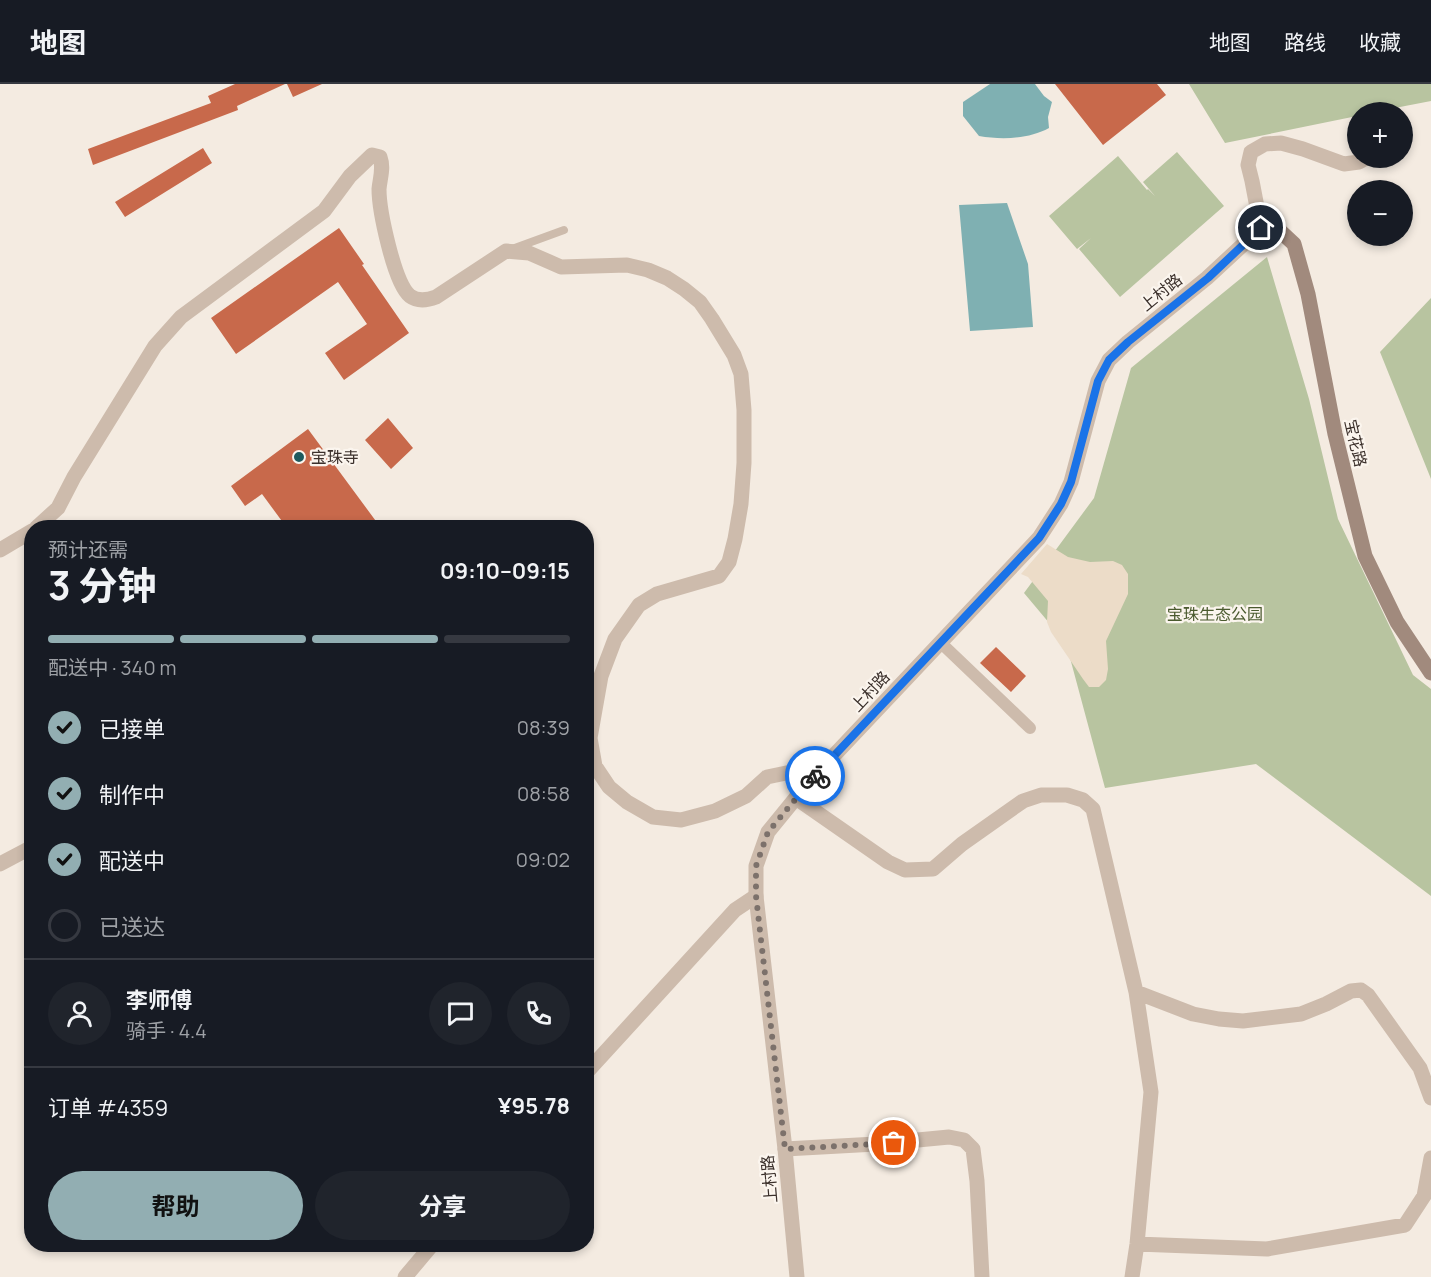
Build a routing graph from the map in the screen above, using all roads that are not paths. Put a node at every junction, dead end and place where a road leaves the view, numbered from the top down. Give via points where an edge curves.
1 (1347, 164) edge
2 (1261, 228) junction
3 (564, 230) dead end
4 (506, 251) junction
5 (45, 520) edge
6 (24, 536) edge
7 (0, 550) edge
8 (940, 644) junction
9 (1429, 673) edge
10 (594, 719) edge
11 (1030, 728) dead end
12 (594, 759) edge
13 (808, 783) junction
14 (796, 798) junction
15 (24, 851) edge
16 (0, 864) edge
17 (756, 896) junction
18 (1136, 993) junction
19 (594, 1064) edge
20 (1431, 1098) edge
21 (785, 1149) junction
22 (1431, 1158) edge
23 (1137, 1244) junction
24 (426, 1252) edge
25 (405, 1277) edge
26 (796, 1277) edge
27 (982, 1277) edge
28 (1132, 1277) edge

1 - 2 street via 1281,143 1265,144 1251,152 1248,165
2 - 8 street, 上村路 via 1208,278 1109,360 1098,381 1071,482 1061,504 1039,538
2 - 9 main road, 宝花路 via 1280,230 1294,244 1365,556 1397,622
3 - 4 lane
4 - 5 street via 436,297 423,301 410,296 396,275 379,190 382,164 380,157 372,155 350,176 324,211 181,317 155,346 58,508
4 - 10 street via 529,253 561,267 627,265 666,278 700,302 734,354 741,374 744,463 741,504 729,562 719,576 657,594 639,605 615,639 601,676
6 - 7 street
8 - 11 street
8 - 13 street, 上村路
12 - 13 street via 609,787 653,817 681,820 715,811 746,796 767,777 791,772
13 - 14 street, 上村路
14 - 17 street, 上村路 via 768,832 756,866
14 - 18 street via 905,870 933,869 1023,801 1041,795 1067,795 1083,800 1093,809
15 - 16 street
17 - 19 street via 735,910
17 - 21 street, 上村路
18 - 20 street via 1193,1014 1243,1021 1301,1014 1361,990 1420,1068
18 - 23 street via 1151,1092
21 - 26 street, 上村路
21 - 27 street via 949,1137 964,1140 973,1149
22 - 23 street via 1424,1196 1405,1225 1267,1249
23 - 28 street
24 - 25 street

